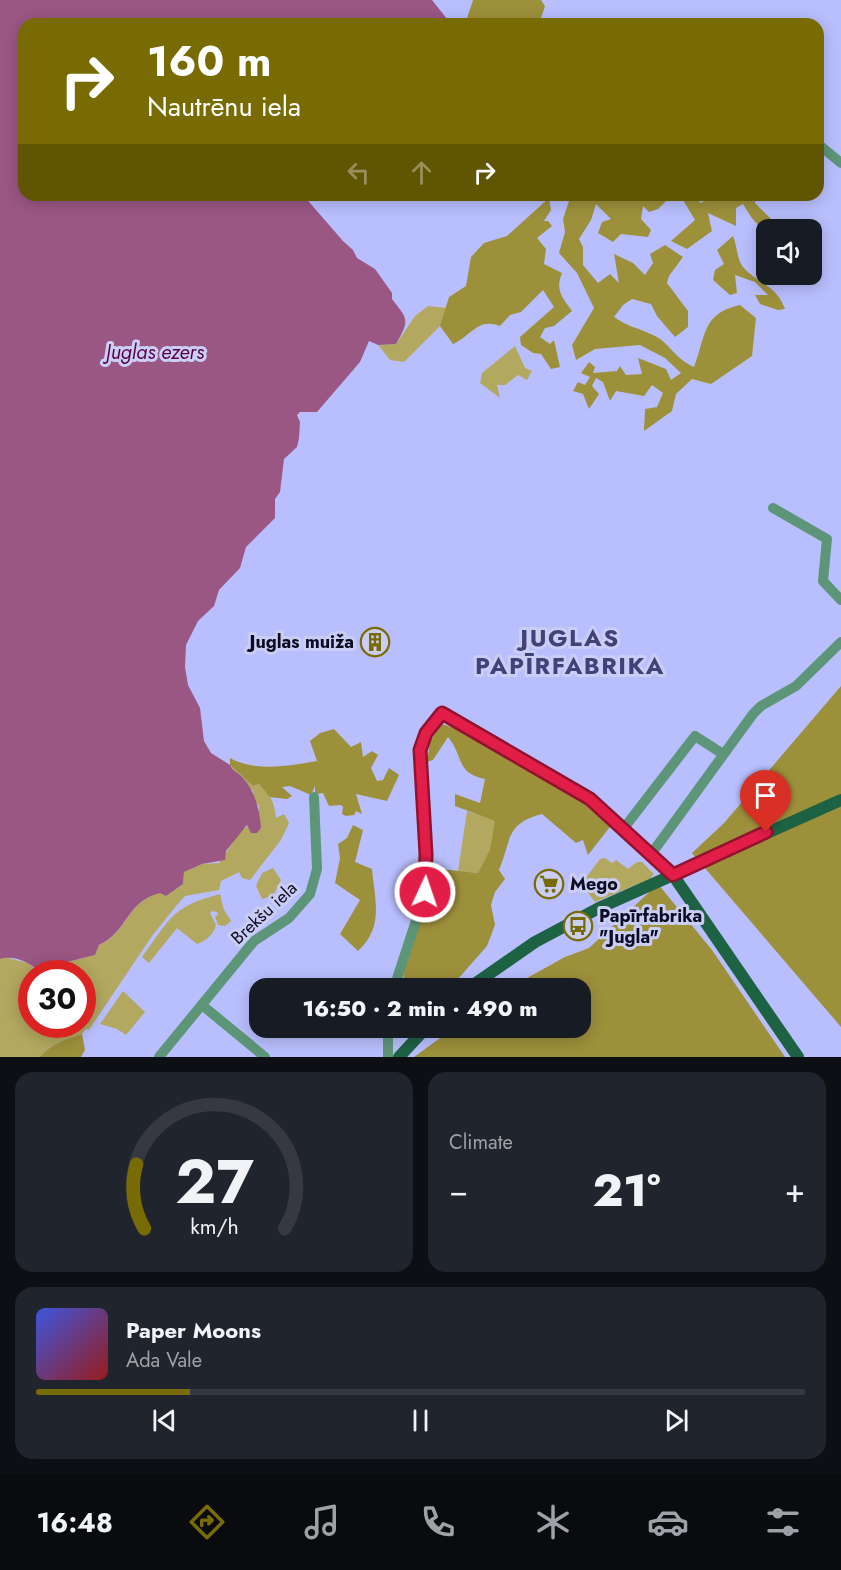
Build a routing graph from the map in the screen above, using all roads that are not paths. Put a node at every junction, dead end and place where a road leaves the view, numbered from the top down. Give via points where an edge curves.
1 (824, 149) edge
2 (841, 162) edge
3 (773, 508) dead end
4 (841, 600) edge
5 (841, 642) edge
6 (723, 754) junction
7 (314, 797) dead end
8 (841, 800) edge
9 (624, 828) junction
10 (652, 853) junction
11 (673, 875) junction
12 (397, 978) edge
13 (484, 978) edge
14 (202, 1005) junction
15 (388, 1038) edge
16 (417, 1038) edge
17 (159, 1057) edge
18 (265, 1057) edge
19 (388, 1057) edge
20 (399, 1057) edge
21 (798, 1057) edge

1 - 2 street
3 - 4 street via 827,539 823,581
5 - 6 street via 796,686 761,706
6 - 9 street via 695,736
6 - 10 street
7 - 14 street, Brekšu iela via 314,887 300,908 254,941
8 - 11 main road
9 - 10 street
9 - 12 street via 581,793 442,713 426,733 420,750 426,885
10 - 11 street
11 - 13 main road via 536,942
11 - 21 main road
14 - 17 street, Brekšu iela
14 - 18 street
15 - 19 street
16 - 20 main road

